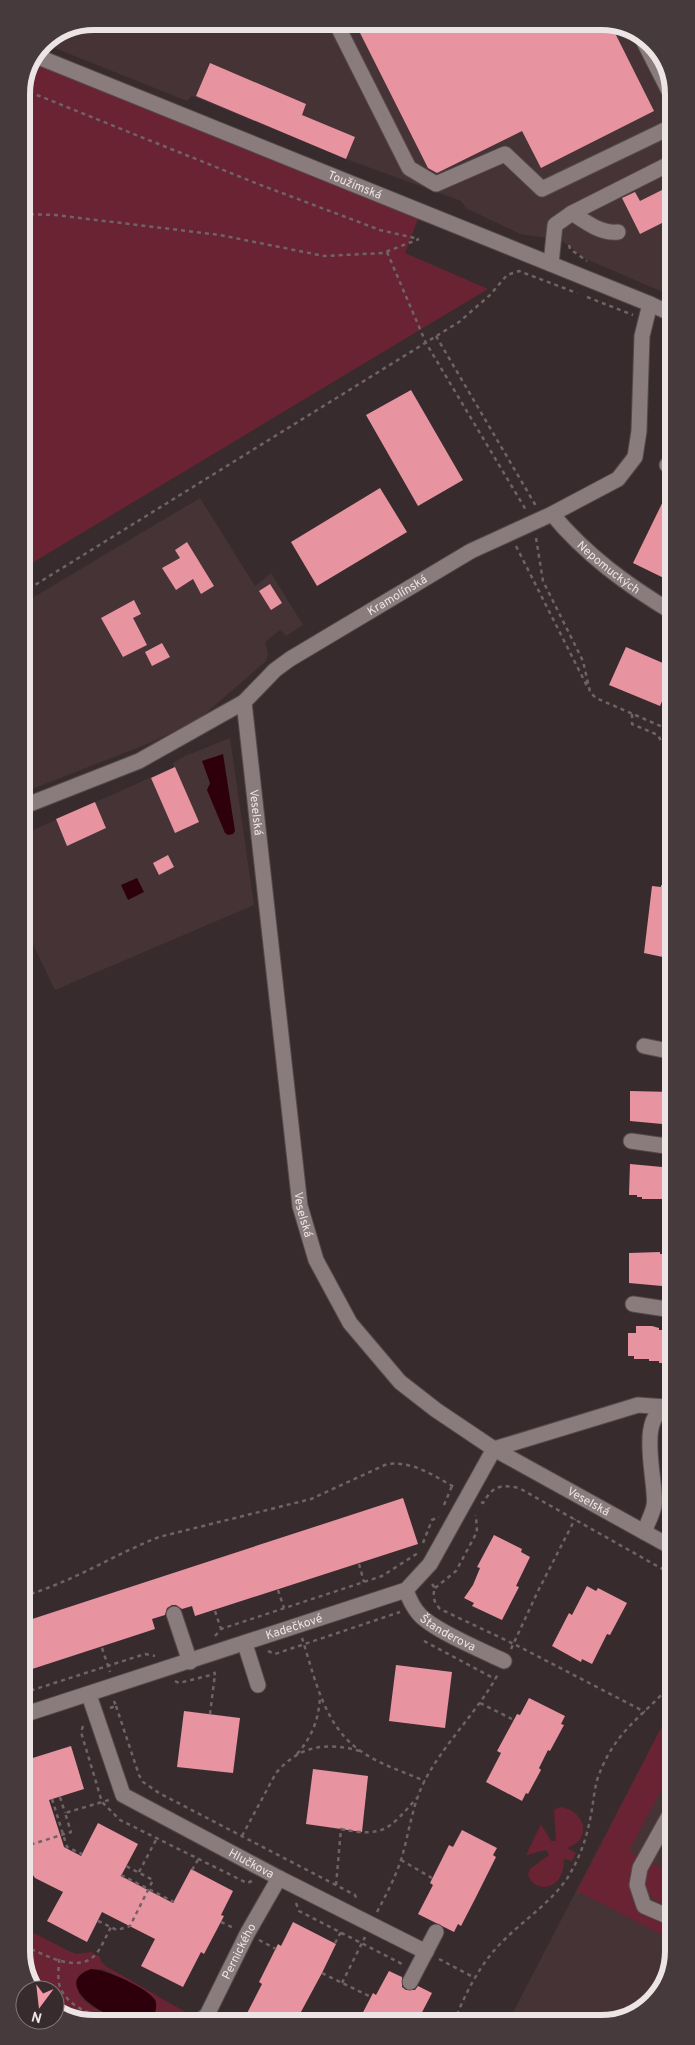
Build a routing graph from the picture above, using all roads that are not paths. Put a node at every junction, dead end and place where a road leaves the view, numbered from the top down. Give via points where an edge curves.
1 (340, 30) edge
2 (650, 53) edge
3 (41, 58) edge
4 (663, 78) edge
5 (665, 130) edge
6 (665, 166) edge
7 (572, 213) junction
8 (618, 232) dead end
9 (551, 264) junction
10 (650, 304) junction
11 (665, 312) edge
12 (665, 316) edge
13 (646, 319) junction
14 (543, 518) junction
15 (665, 608) edge
16 (244, 702) junction
17 (30, 804) edge
18 (644, 1046) dead end
19 (665, 1050) edge
20 (631, 1141) dead end
21 (665, 1146) edge
22 (633, 1304) dead end
23 (665, 1309) edge
24 (665, 1407) edge
25 (665, 1410) edge
26 (494, 1449) junction
27 (644, 1532) junction
28 (665, 1544) edge
29 (406, 1590) junction
30 (174, 1614) dead end
31 (245, 1644) junction
32 (504, 1661) road end
33 (190, 1662) junction
34 (258, 1685) dead end
35 (89, 1695) junction
36 (30, 1713) edge
37 (665, 1823) edge
38 (279, 1878) junction
39 (665, 1915) edge
40 (436, 1932) dead end
41 (426, 1952) junction
42 (410, 1982) dead end
43 (207, 2015) edge

1 - 5 street via 409,168 436,184 505,154 542,189
2 - 4 street
3 - 9 street, Toužimská
6 - 7 street
7 - 8 street via 597,228
7 - 9 street via 555,225
9 - 10 street, Toužimská
10 - 11 street, Toužimská
10 - 13 street, Kramolínská
12 - 13 street
13 - 14 street, Kramolínská via 642,336 639,432 635,457 618,479
14 - 15 street, Nepomuckých via 577,541 631,587
14 - 16 street, Kramolínská via 471,550 290,659
16 - 17 street, Kramolínská via 139,761
16 - 26 street, Veselská via 300,1206 316,1260 350,1322 400,1382
18 - 19 street
20 - 21 street
22 - 23 street
24 - 26 street via 638,1405
25 - 27 street via 655,1418 649,1433 654,1507
26 - 27 street, Veselská
26 - 29 street, Kadečkové via 430,1564
27 - 28 street, Veselská
29 - 31 street, Kadečkové
29 - 32 street, Štanderova via 413,1608 431,1624
30 - 33 street
31 - 33 street, Kadečkové
31 - 34 street
33 - 35 street, Kadečkové
35 - 36 street, Kadečkové
35 - 38 street, Hlučkova via 123,1795
37 - 39 street via 640,1868 637,1884 644,1906
38 - 41 street, Hlučkova
38 - 43 street, Pernického
40 - 41 street
41 - 42 street

